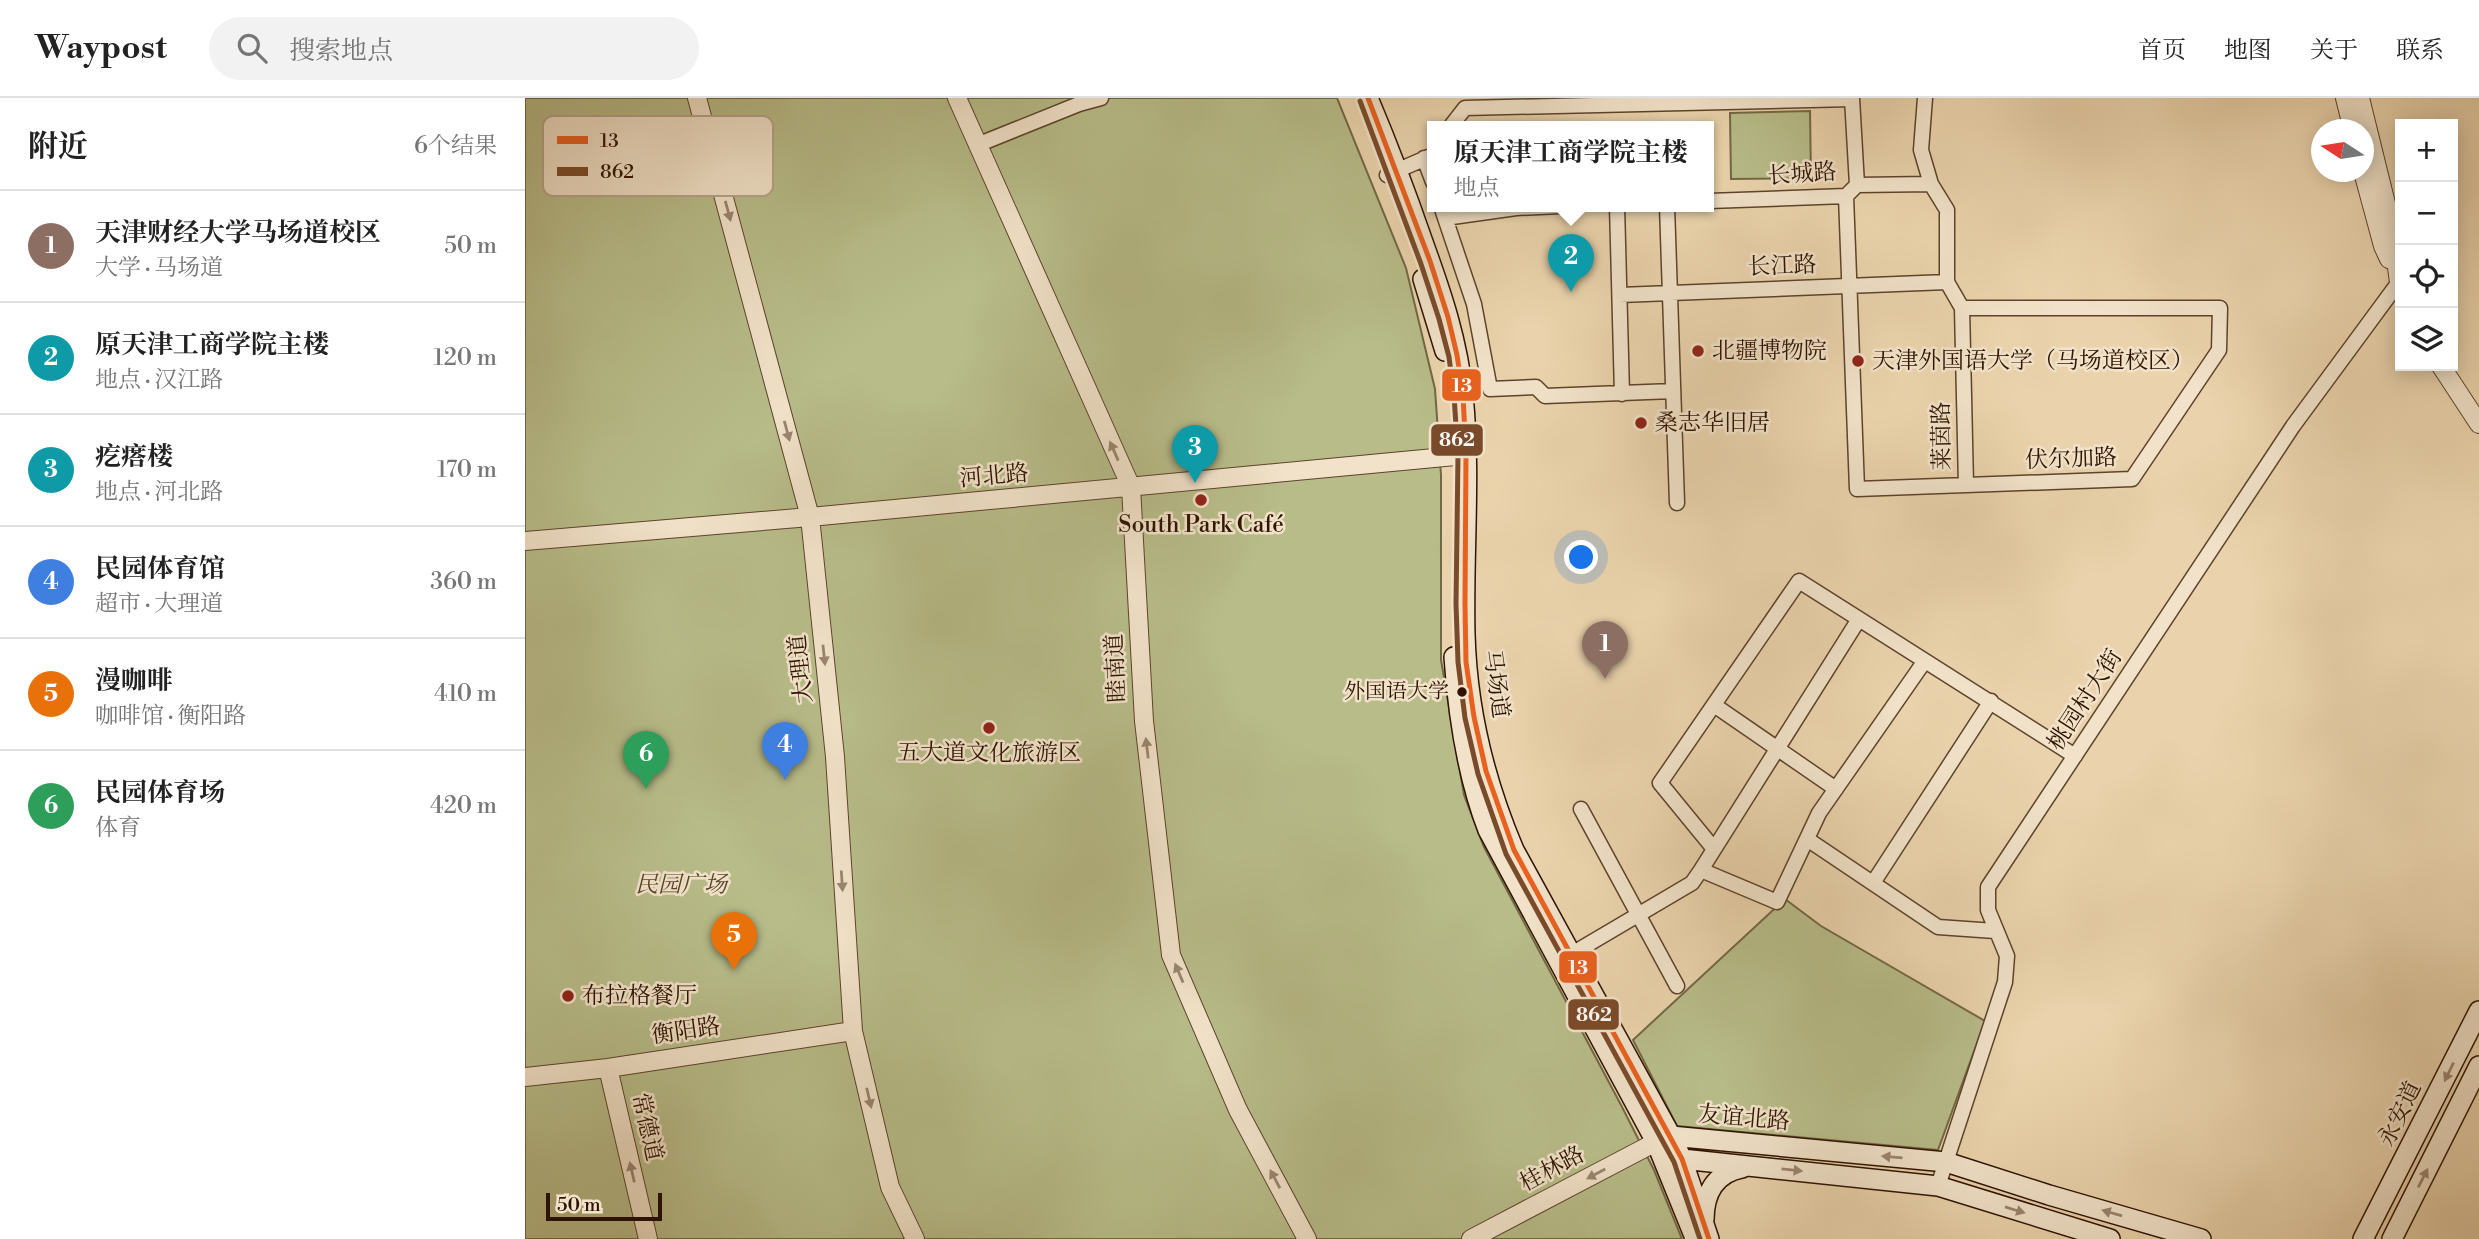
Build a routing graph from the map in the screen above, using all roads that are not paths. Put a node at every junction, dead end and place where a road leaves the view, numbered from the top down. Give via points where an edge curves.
1 (697, 98) edge
2 (957, 98) edge
3 (1101, 98) edge
4 (1356, 98) edge
5 (1368, 98) edge
6 (1925, 98) edge
7 (2345, 98) edge
8 (2360, 98) edge
9 (1852, 99) edge
10 (702, 116) edge
11 (2350, 119) edge
12 (1455, 121) edge
13 (977, 145) junction
14 (1427, 157) edge
15 (1392, 173) junction
16 (2366, 182) edge
17 (1931, 184) junction
18 (1857, 185) junction
19 (723, 196) edge
20 (1846, 196) junction
21 (1714, 201) edge
22 (1443, 212) edge
23 (1617, 212) edge
24 (1667, 212) edge
25 (2395, 250) edge
26 (2395, 272) edge
27 (1947, 282) junction
28 (1849, 286) junction
29 (2395, 290) edge
30 (1670, 293) junction
31 (1619, 295) junction
32 (1962, 308) junction
33 (2444, 371) edge
34 (1673, 391) junction
35 (1622, 394) junction
36 (2479, 424) edge
37 (1461, 455) junction
38 (1966, 485) junction
39 (1131, 487) junction
40 (1677, 503) dead end
41 (810, 517) junction
42 (525, 541) edge
43 (1859, 619) junction
44 (1924, 662) junction
45 (1990, 701) junction
46 (1714, 705) junction
47 (1777, 748) junction
48 (2075, 756) junction
49 (1836, 789) junction
50 (1581, 809) dead end
51 (1807, 839) junction
52 (1714, 849) junction
53 (1701, 870) junction
54 (1873, 883) junction
55 (1638, 914) junction
56 (1995, 931) junction
57 (1570, 954) junction
58 (1677, 986) dead end
59 (2479, 1011) edge
60 (853, 1031) junction
61 (2479, 1066) edge
62 (608, 1068) junction
63 (525, 1077) edge
64 (1663, 1139) junction
65 (1682, 1159) junction
66 (1946, 1162) junction
67 (1752, 1166) junction
68 (1938, 1186) junction
69 (1703, 1235) edge
70 (648, 1239) edge
71 (915, 1239) edge
72 (1307, 1239) edge
73 (1471, 1239) edge
74 (2110, 1239) edge
75 (2201, 1239) edge
76 (2364, 1239) edge
77 (2392, 1239) edge

1 -> 10 street, 大理道
2 - 13 street, 睦南道
3 - 13 street
4 - 15 main road, 马场道
5 - 15 main road, 马场道
6 - 17 street via 1921,150
7 - 11 street
8 - 25 street
9 - 12 street via 1465,107
9 - 18 street
39 -> 13 street, 睦南道
14 - 15 street
15 - 37 main road, 马场道 via 1444,348
16 - 26 street
17 - 18 street, 长城路
17 - 27 street, 莱茵路 via 1947,210
18 - 20 street, 长城路
19 -> 41 street, 大理道
20 - 21 street, 长城路
20 - 28 street
22 - 35 street via 1474,304 1490,389 1536,387 1545,396
23 - 31 street
24 - 30 street
27 - 28 street, 长江路
27 - 32 street, 莱茵路
28 - 30 street, 长江路
28 - 38 street, 伏尔加路 via 1857,489
29 - 48 street, 桃园村大街 via 2293,426
30 - 31 street, 长江路
30 - 34 street
31 - 35 street
32 - 38 street, 莱茵路
32 - 38 street, 伏尔加路 via 2220,309 2219,350 2132,479
33 - 36 street
34 - 35 street
34 - 40 street
37 - 39 street, 河北路
37 - 57 main road, 马场道 via 1465,637 1484,768 1514,850
37 - 64 main road, 马场道 via 1452,631 1456,690 1480,811 1495,847
39 - 41 street, 河北路
72 -> 39 street, 睦南道 via 1238,1110 1171,955 1144,721
41 - 42 street, 河北路
41 -> 60 street, 大理道 via 835,757
43 - 44 street
43 - 46 street via 1799,581
43 - 47 street
44 - 45 street
44 - 49 street
45 - 48 street
45 - 54 street
46 - 47 street
46 - 52 street via 1660,783
47 - 49 street
47 - 52 street
48 - 56 street, 桃园村大街 via 1988,887 1988,910
49 - 51 street
50 - 55 street
51 - 53 street via 1777,902
51 - 54 street
52 - 53 street
53 - 55 street via 1692,883
54 - 56 street via 1938,927
55 - 57 street
55 - 58 street
56 - 66 street, 桃园村大街 via 2007,956 2005,982
57 - 64 main road, 马场道
59 -> 76 main road, 永安道
60 - 62 street, 衡阳路
60 -> 71 street, 大理道 via 890,1187
77 -> 61 main road
62 - 63 street, 衡阳路
70 -> 62 street, 常德道
64 - 65 main road, 友谊北路
66 -> 64 main road, 友谊北路
64 - 69 main road, 马场道
64 -> 73 street, 桂林路
65 - 67 main road, 友谊北路
65 - 69 main road
66 - 68 street, 桃园村大街
75 -> 66 main road, 友谊北路
67 -> 68 main road, 友谊北路
67 - 69 main road via 1720,1176 1709,1190
68 -> 74 main road, 友谊北路

